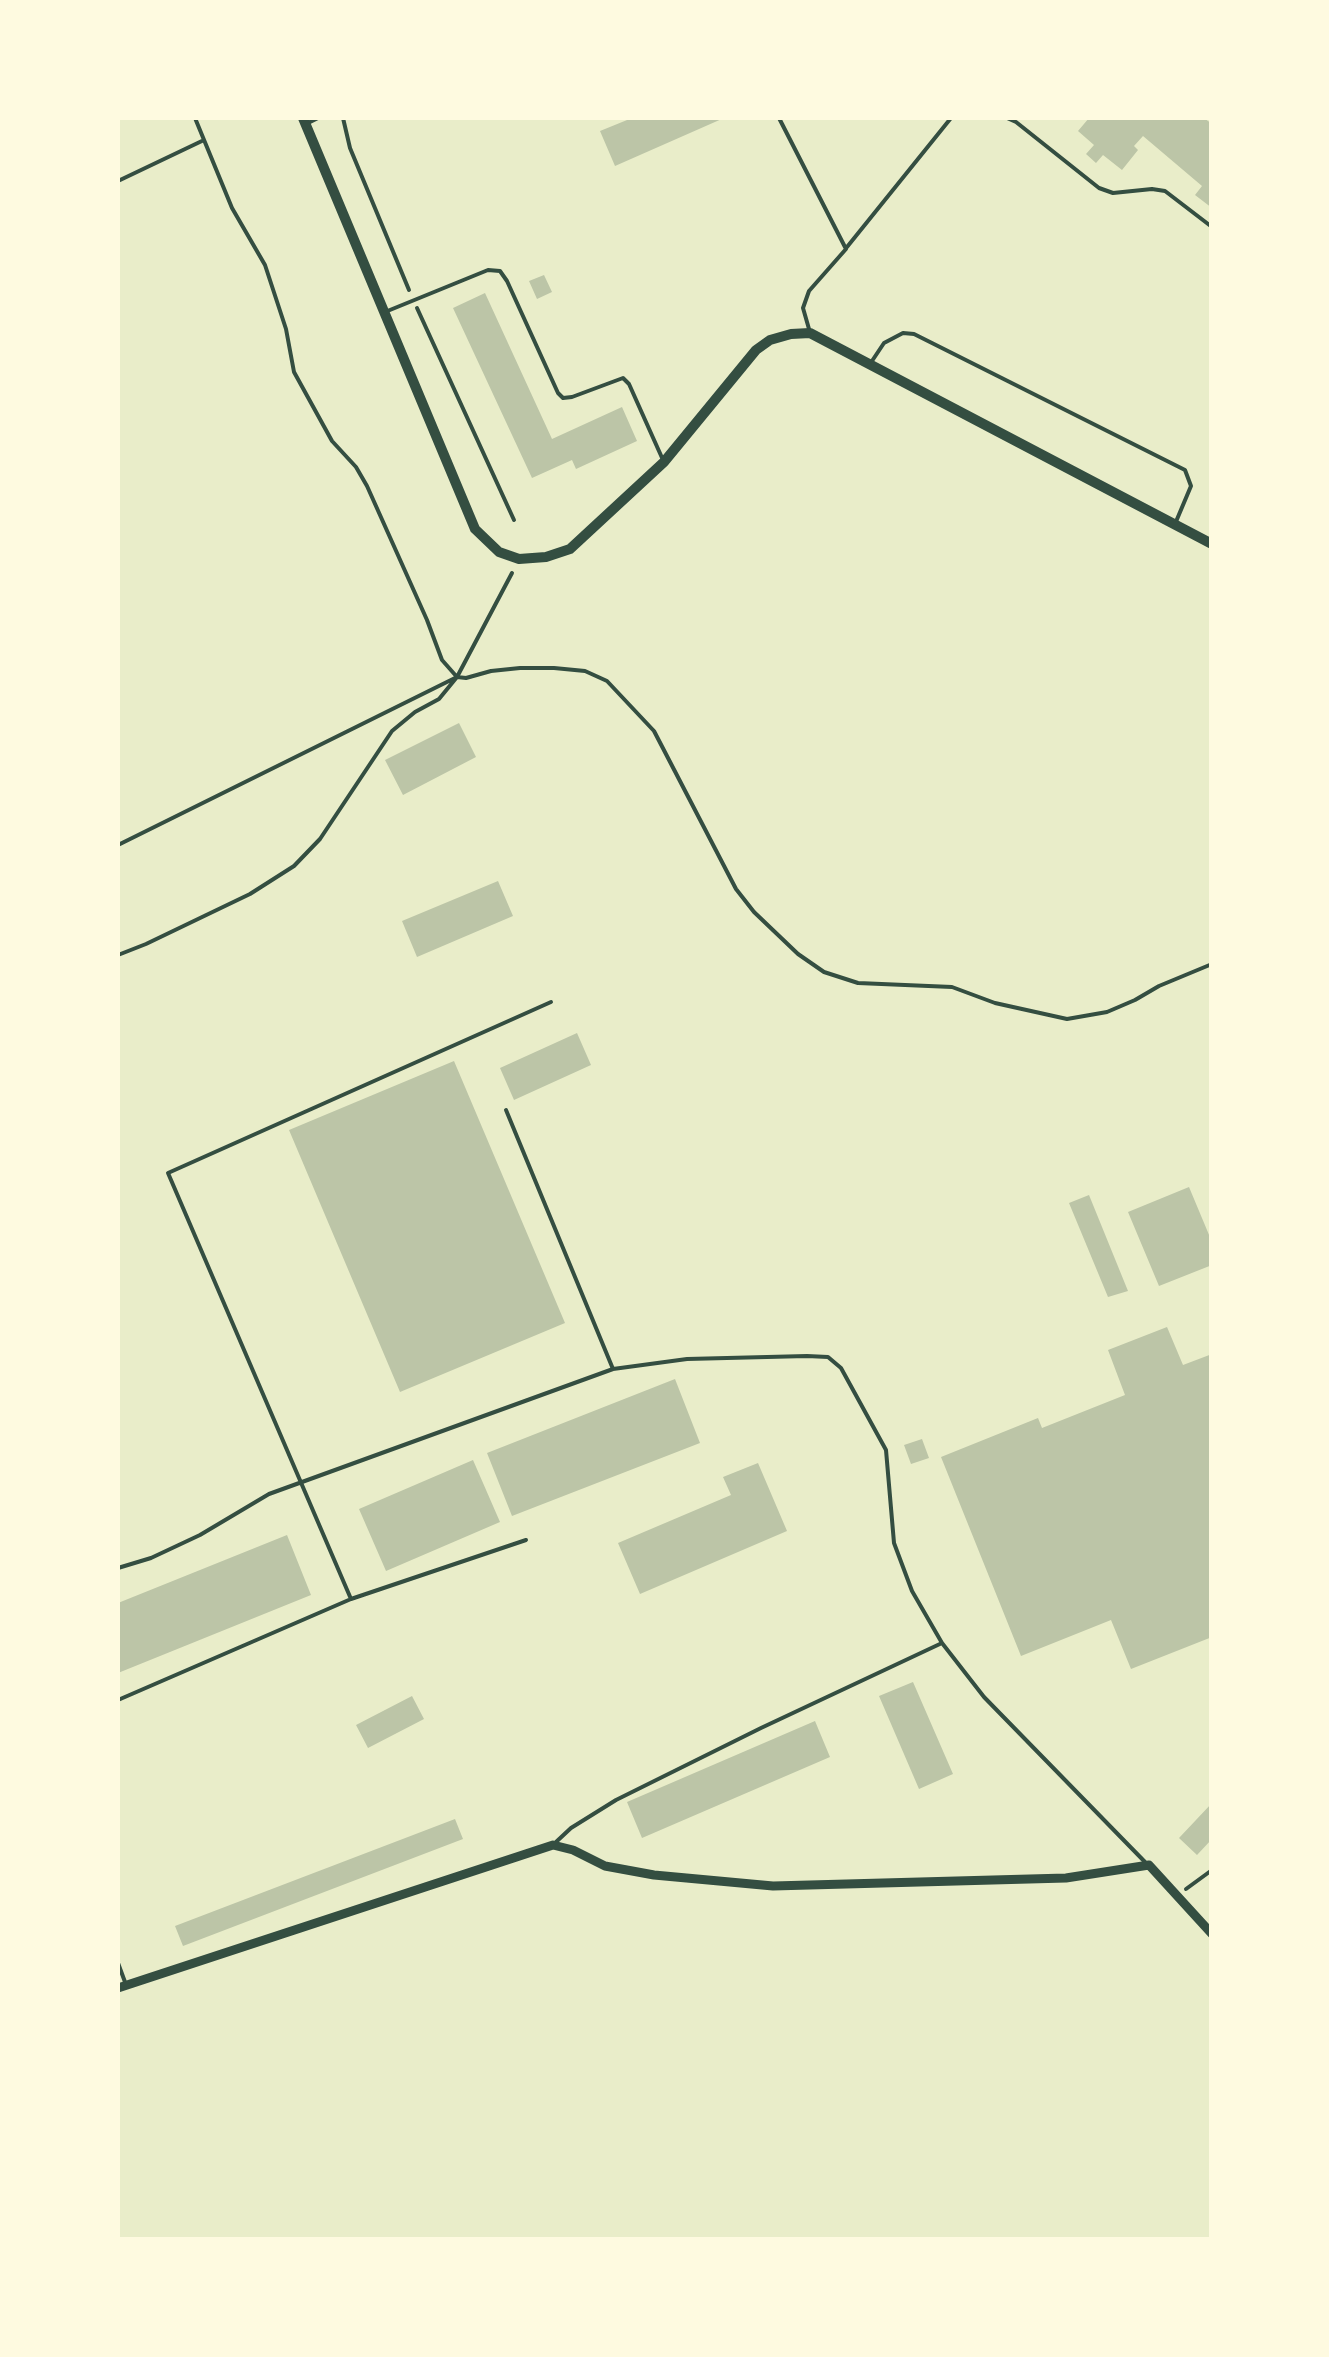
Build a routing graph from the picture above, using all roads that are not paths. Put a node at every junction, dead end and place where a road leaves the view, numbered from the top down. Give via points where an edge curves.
1 (318, 118) edge
2 (779, 118) edge
3 (951, 118) edge
4 (1006, 118) edge
5 (305, 121) edge
6 (1212, 227) edge
7 (846, 248) junction
8 (385, 312) junction
9 (810, 333) junction
10 (870, 364) junction
11 (664, 462) junction
12 (1175, 524) junction
13 (1212, 544) edge
14 (551, 1002) dead end
15 (506, 1110) dead end
16 (613, 1369) junction
17 (300, 1482) junction
18 (526, 1540) dead end
19 (118, 1568) edge
20 (351, 1599) junction
21 (942, 1643) junction
22 (118, 1700) edge
23 (552, 1845) junction
24 (1149, 1866) junction
25 (1212, 1934) edge
26 (118, 1963) edge
27 (122, 1987) edge

1 - 5 lane
2 - 7 lane
3 - 7 lane
4 - 6 lane via 1098,188 1165,191
5 - 8 street
7 - 9 lane via 809,290 803,308
8 - 11 lane via 500,271 558,393 572,397 623,378
8 - 11 street via 475,529 499,552 519,560 570,549
9 - 10 street
9 - 11 street via 770,340 756,350
10 - 12 street
10 - 12 lane via 884,343 914,334 1185,470 1191,486
12 - 13 street
14 - 17 lane via 168,1173
15 - 16 lane
16 - 17 lane
16 - 21 lane via 687,1359 828,1357 841,1368 886,1450 894,1543
17 - 19 lane via 200,1536
17 - 20 lane
18 - 20 lane
20 - 22 lane
21 - 23 lane via 616,1800
21 - 24 lane via 984,1697
23 - 24 street via 605,1866 772,1886 1066,1878
23 - 27 street
24 - 25 street
26 - 27 lane

